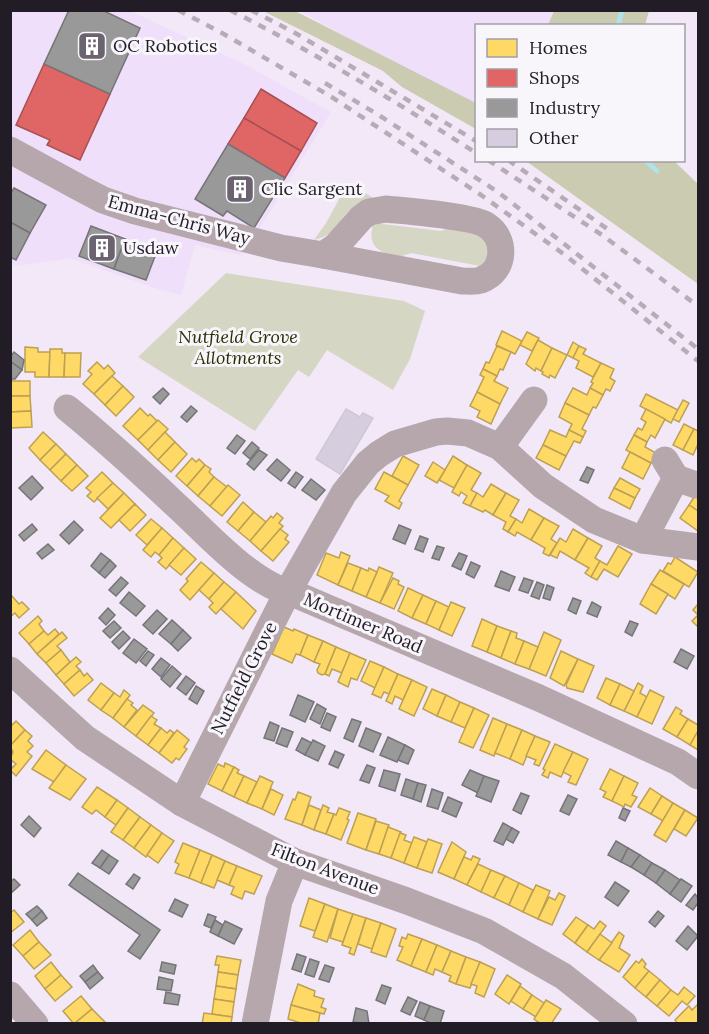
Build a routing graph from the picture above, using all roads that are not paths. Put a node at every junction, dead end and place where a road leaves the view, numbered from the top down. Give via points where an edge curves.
1 (10, 150) edge
2 (347, 235) junction
3 (323, 255) junction
4 (373, 265) junction
5 (535, 396) dead end
6 (68, 408) dead end
7 (500, 447) junction
8 (679, 474) dead end
9 (643, 540) junction
10 (699, 547) edge
11 (287, 593) junction
12 (10, 670) edge
13 (699, 776) edge
14 (182, 803) junction
15 (295, 862) junction
16 (10, 995) edge
17 (35, 1023) edge
18 (255, 1023) edge
19 (624, 1023) edge

1 - 3 street, Emma-Chris Way via 104,200 135,211
2 - 3 street, Emma-Chris Way
2 - 4 street
2 - 4 street, Emma-Chris Way via 369,212 404,211 485,224 499,238 501,247 496,267 474,281
3 - 4 street, Emma-Chris Way
5 - 7 street
6 - 11 street, Mortimer Road via 239,562
7 - 9 street, Nutfield Grove via 543,486 594,520
7 - 11 street, Nutfield Grove via 468,434 447,431 413,438 379,453 344,493
8 - 9 street
9 - 10 street, Nutfield Grove
11 - 13 street, Mortimer Road via 539,698 678,762
11 - 14 street, Nutfield Grove
12 - 14 street, Filton Avenue via 85,738
14 - 15 street, Filton Avenue
15 - 18 street via 279,901
15 - 19 street, Filton Avenue via 483,931 563,976
16 - 17 street

